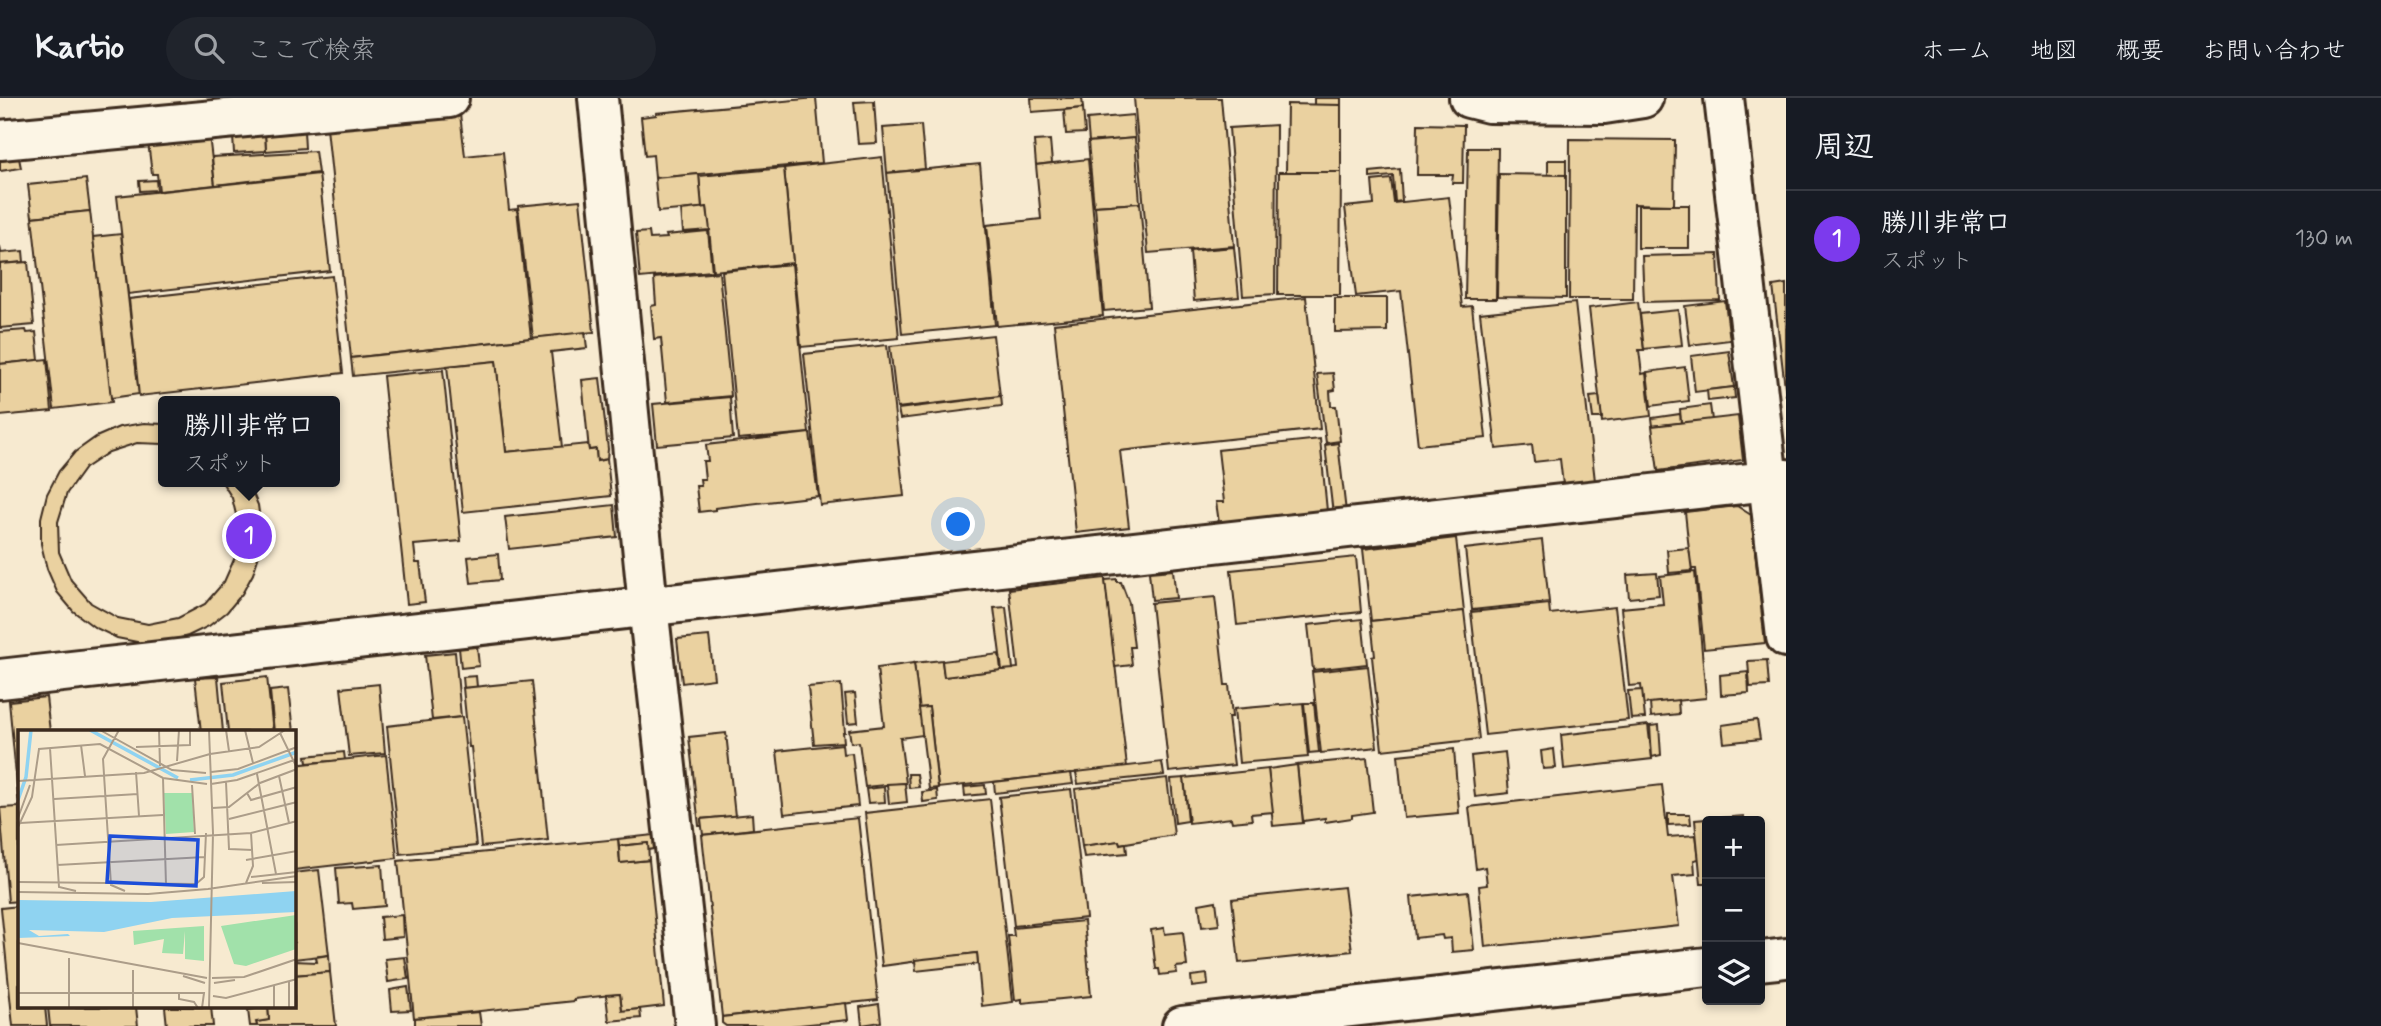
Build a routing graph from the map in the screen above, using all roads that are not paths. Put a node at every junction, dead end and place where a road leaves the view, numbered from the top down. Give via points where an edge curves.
1 (449, 98) edge
2 (598, 98) edge
3 (1469, 98) edge
4 (1643, 98) edge
5 (1724, 98) edge
6 (0, 140) edge
7 (1777, 480) edge
8 (648, 606) junction
9 (1786, 638) edge
10 (0, 679) edge
11 (1786, 958) edge
12 (1765, 960) edge
13 (1702, 968) edge
14 (695, 1026) edge
15 (1182, 1026) edge

1 - 6 street
2 - 8 street
3 - 4 street via 1489,103 1604,104
5 - 7 street
7 - 8 street
7 - 9 street
8 - 10 street
8 - 14 street
11 - 12 street
13 - 15 street

